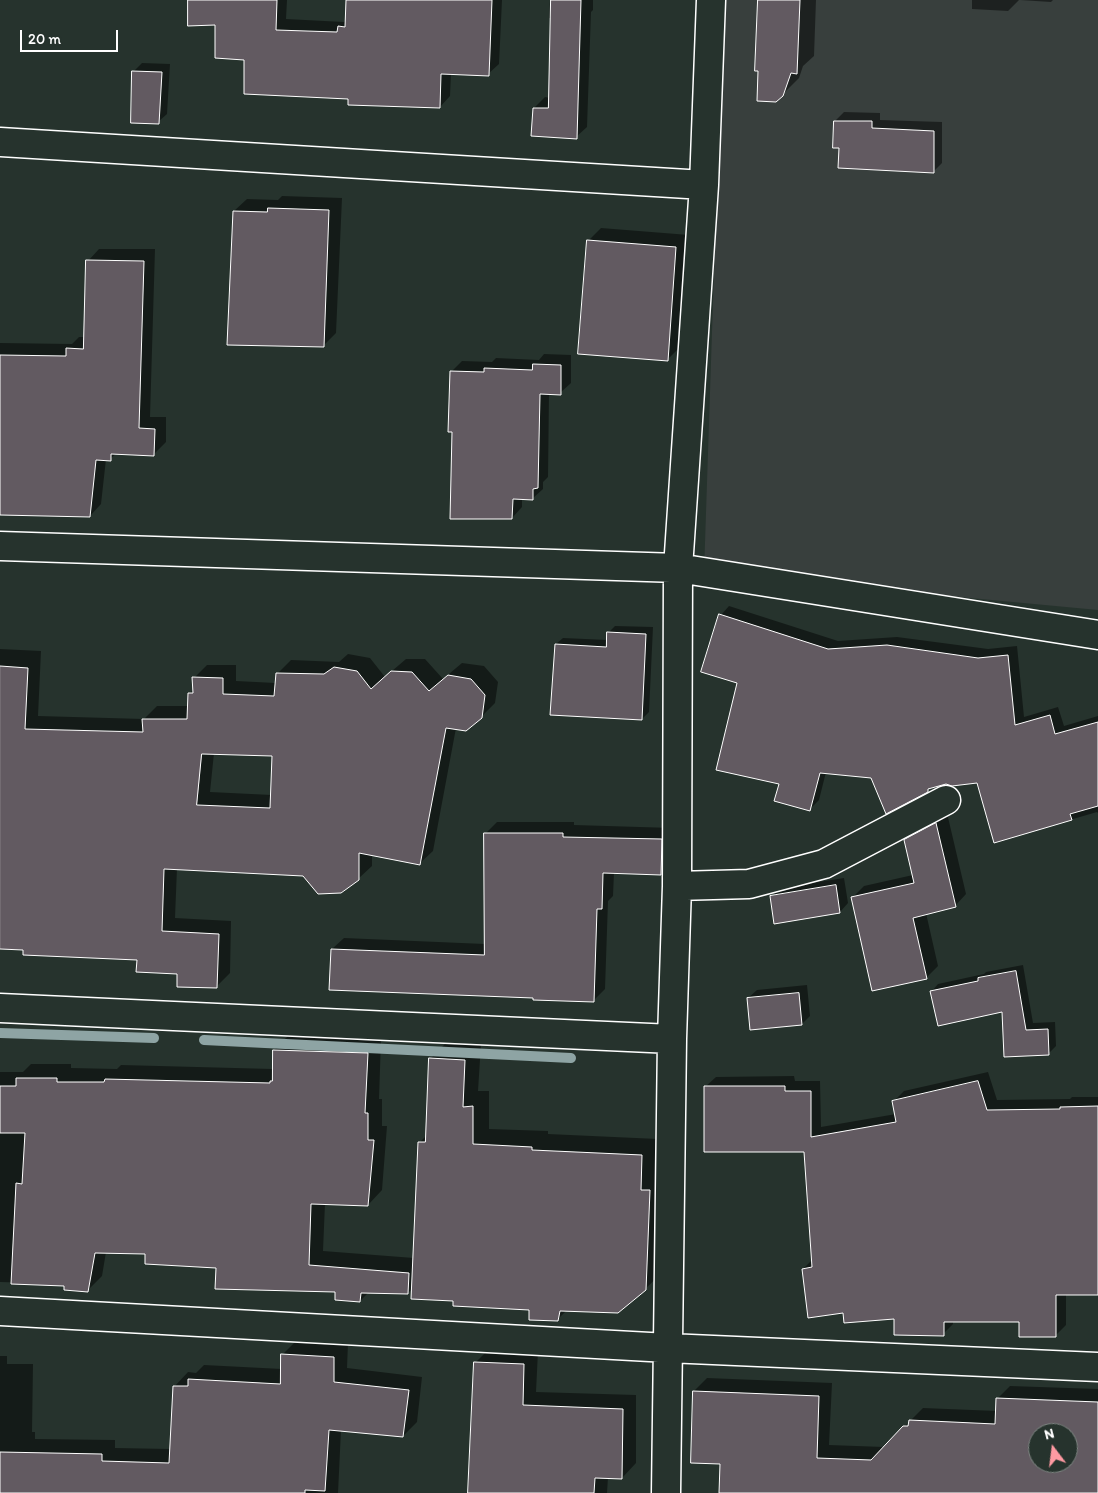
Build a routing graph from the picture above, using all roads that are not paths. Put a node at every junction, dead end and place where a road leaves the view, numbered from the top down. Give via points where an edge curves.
1 (711, 0) edge
2 (0, 142) edge
3 (704, 185) junction
4 (0, 546) edge
5 (678, 568) junction
6 (1098, 635) edge
7 (946, 800) dead end
8 (677, 886) junction
9 (0, 1008) edge
10 (672, 1039) junction
11 (0, 1312) edge
12 (668, 1348) junction
13 (1098, 1367) edge
14 (666, 1493) edge

1 - 3 street
2 - 3 street
3 - 5 street
4 - 5 street
5 - 6 street
5 - 8 street
7 - 8 street via 824,864 749,884
8 - 10 street
9 - 10 street
10 - 12 street
11 - 12 street
12 - 13 street
12 - 14 street

